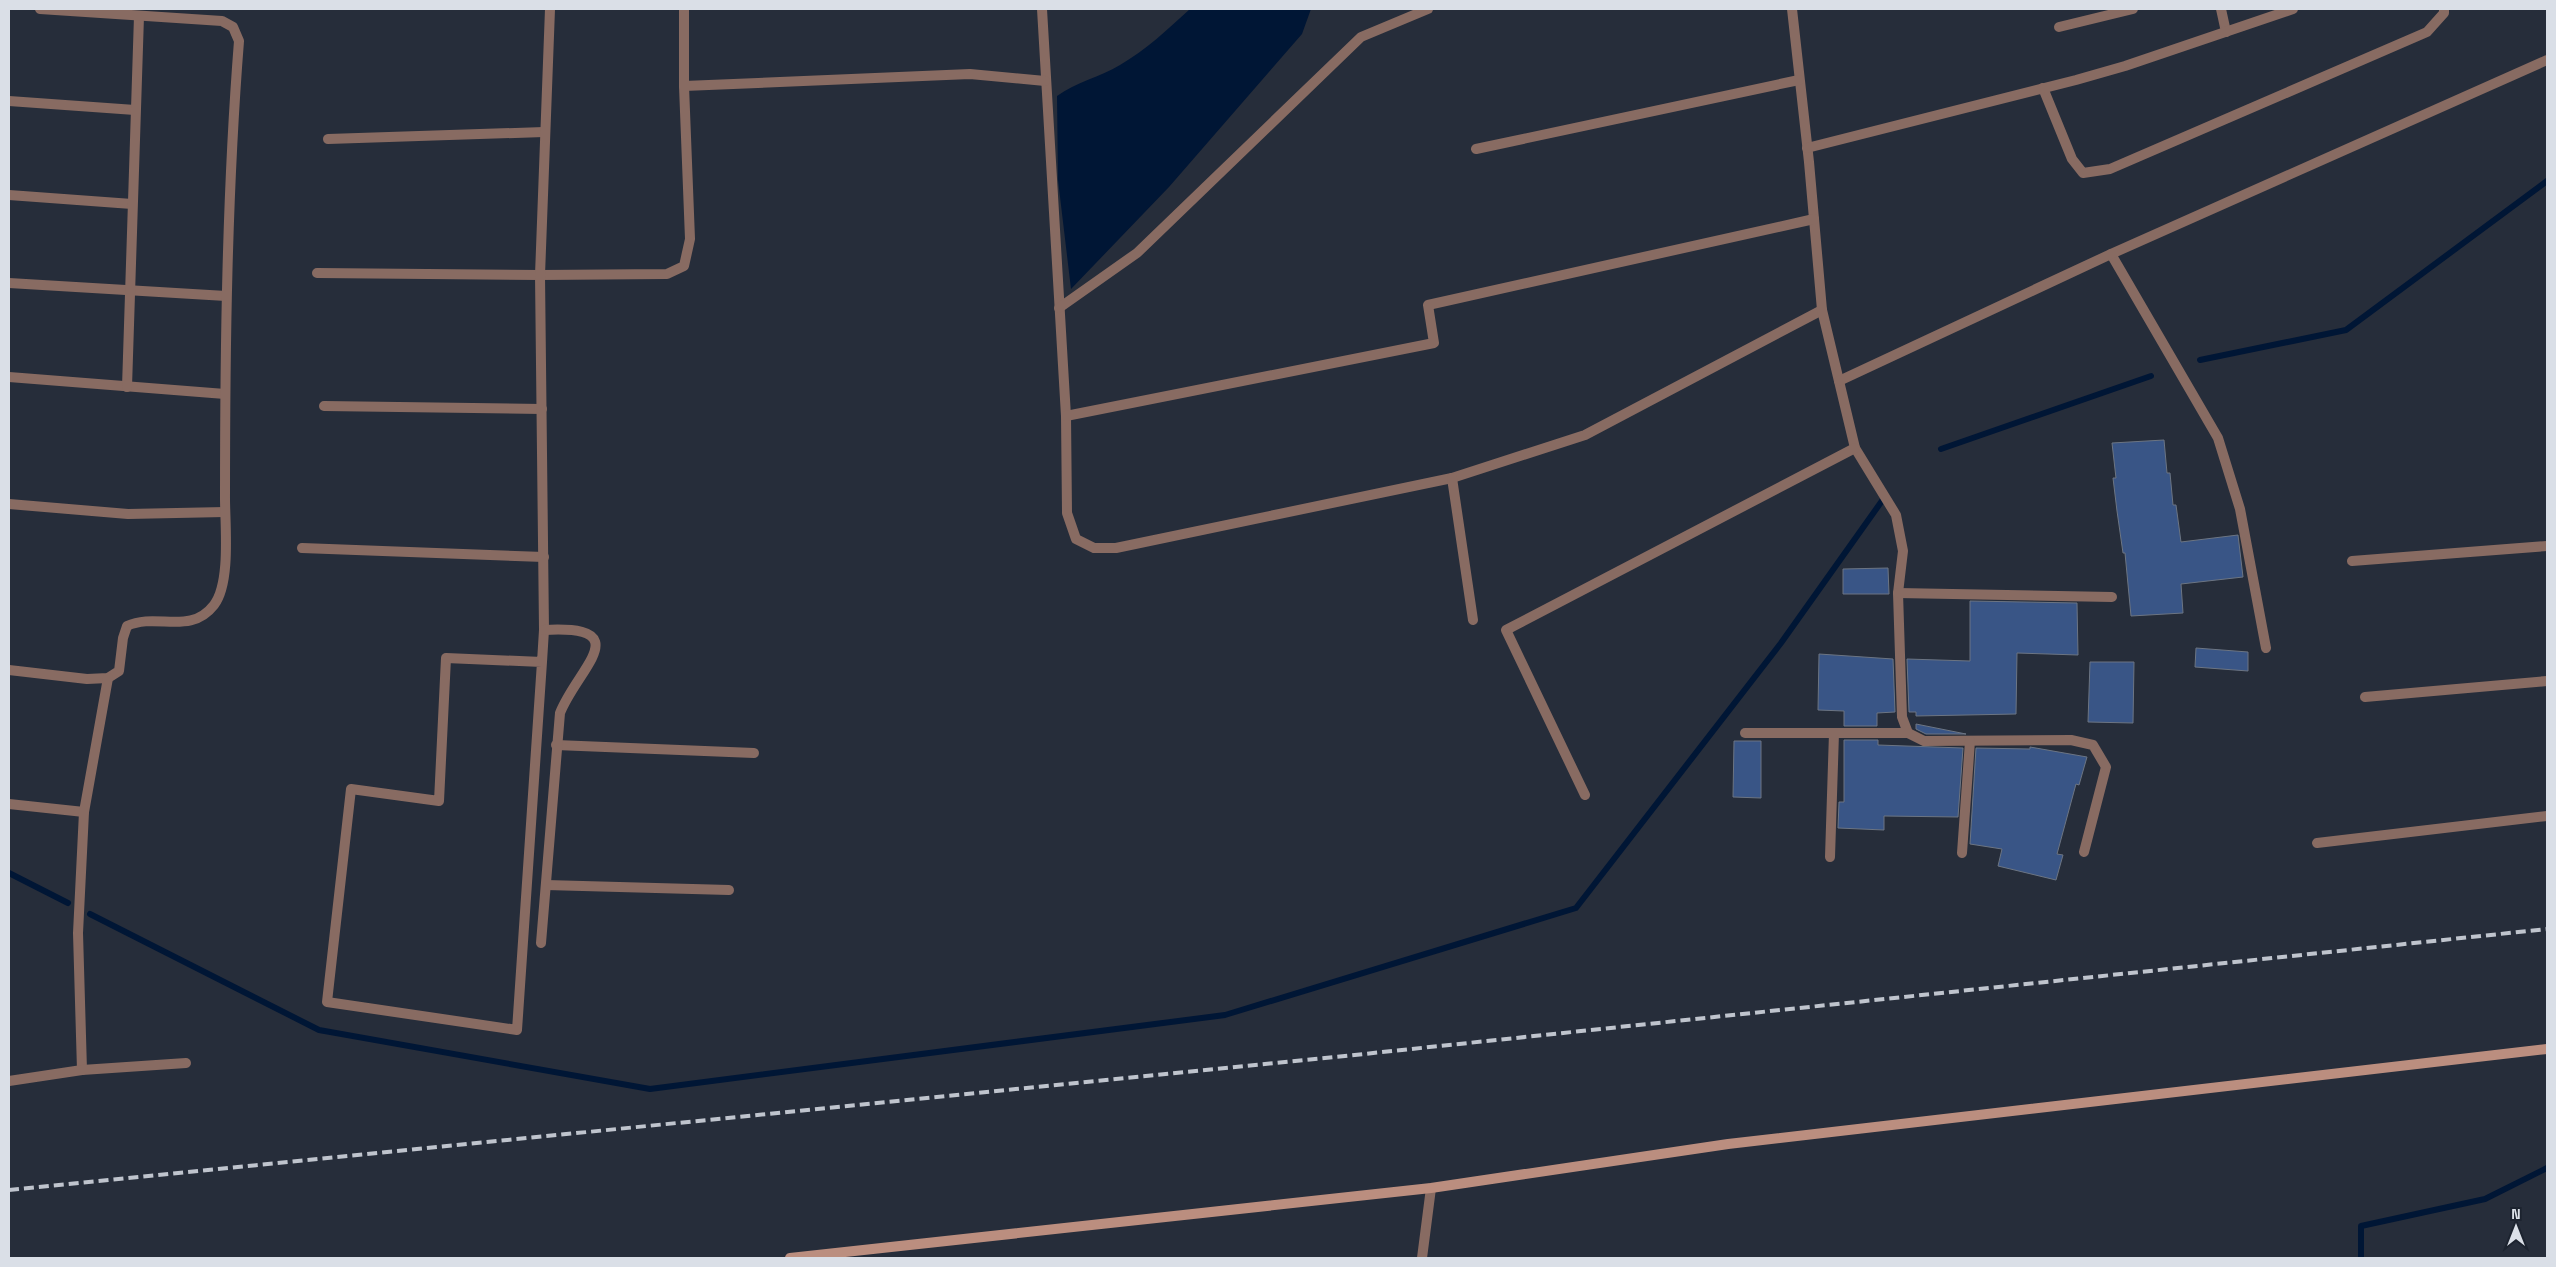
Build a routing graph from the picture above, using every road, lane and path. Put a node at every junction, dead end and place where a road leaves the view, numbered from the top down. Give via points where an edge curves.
1 (40, 9) edge
2 (550, 9) edge
3 (684, 9) edge
4 (1042, 9) edge
5 (1428, 9) edge
6 (1792, 9) edge
7 (2133, 9) edge
8 (2221, 9) edge
9 (2293, 9) edge
10 (2444, 9) edge
11 (139, 16) junction
12 (2059, 27) dead end
13 (2226, 32) junction
14 (2547, 60) edge
15 (1799, 80) junction
16 (1045, 81) junction
17 (684, 86) junction
18 (2043, 88) junction
19 (9, 101) edge
20 (135, 110) junction
21 (544, 132) junction
22 (328, 139) dead end
23 (1807, 148) junction
24 (1476, 149) dead end
25 (9, 195) edge
26 (132, 204) junction
27 (1814, 219) junction
28 (2111, 254) junction
29 (316, 273) dead end
30 (540, 275) junction
31 (9, 283) edge
32 (130, 289) junction
33 (226, 296) junction
34 (1059, 308) junction
35 (1822, 310) junction
36 (9, 377) edge
37 (1839, 381) junction
38 (127, 387) junction
39 (225, 394) junction
40 (324, 406) dead end
41 (542, 409) junction
42 (1066, 416) junction
43 (1855, 448) junction
44 (1452, 478) junction
45 (9, 504) edge
46 (225, 512) junction
47 (2547, 546) edge
48 (302, 548) dead end
49 (544, 557) junction
50 (2352, 561) dead end
51 (1898, 593) junction
52 (2112, 597) dead end
53 (1473, 620) dead end
54 (544, 630) junction
55 (2266, 648) dead end
56 (542, 662) junction
57 (9, 670) edge
58 (108, 678) junction
59 (2547, 681) edge
60 (2365, 697) dead end
61 (1745, 733) dead end
62 (1834, 733) junction
63 (1908, 733) junction
64 (1970, 741) junction
65 (556, 745) junction
66 (754, 753) dead end
67 (1585, 795) dead end
68 (9, 804) edge
69 (84, 812) junction
70 (2547, 816) edge
71 (2317, 843) dead end
72 (2084, 852) dead end
73 (1962, 853) dead end
74 (1830, 858) dead end
75 (546, 885) junction
76 (729, 890) dead end
77 (541, 943) dead end
78 (2547, 1049) edge
79 (186, 1063) dead end
80 (82, 1070) junction
81 (9, 1081) edge
82 (1431, 1188) junction
83 (790, 1258) edge
84 (1422, 1258) edge

1 - 11 street
2 - 21 street
3 - 17 street
4 - 16 street
5 - 34 street via 1361,38 1137,253
6 - 15 street
7 - 12 street
8 - 13 street
9 - 13 street
10 - 18 street via 2428,32 2110,169 2094,173 2083,173 2072,159
11 - 20 street
11 - 33 street via 222,21 233,27 239,42
13 - 18 street via 2125,66
14 - 28 street
15 - 23 street
15 - 24 street
16 - 17 street via 970,74
16 - 34 street
17 - 30 street via 690,239 684,266 667,274
18 - 23 street
19 - 20 street
20 - 26 street
21 - 22 street
21 - 30 street
23 - 27 street
25 - 26 street
26 - 32 street
27 - 35 street
27 - 42 street via 1428,305 1434,343
28 - 37 street
28 - 55 street via 2218,438 2240,509
29 - 30 street
30 - 41 street
31 - 32 street
32 - 33 street
32 - 38 street
33 - 39 street
34 - 42 street
35 - 37 street
35 - 44 street via 1585,435
36 - 38 street
37 - 43 street
38 - 39 street
39 - 46 street
40 - 41 street
41 - 49 street
42 - 44 street via 1067,513 1076,538 1094,548 1116,548
43 - 51 street via 1896,515 1903,550
43 - 67 street via 1506,630
44 - 53 street
45 - 46 street via 128,514
46 - 58 street via 223,586 215,604 199,620 138,621 127,626 122,638 119,671
47 - 50 street
48 - 49 street
49 - 54 street
51 - 52 street
51 - 63 street via 1902,717
54 - 56 street
54 - 65 street via 574,628 589,633 595,642 595,657 567,695 560,713
56 - 56 street via 517,1030 327,1002 351,789 440,800 446,658
57 - 58 street via 87,679
58 - 69 street
59 - 60 street
61 - 62 street
62 - 63 street
62 - 74 street
63 - 64 street via 1924,741
64 - 72 street via 2071,740 2093,745 2106,767
64 - 73 street
65 - 66 street
65 - 75 street
68 - 69 street
69 - 80 street via 78,933
70 - 71 street
75 - 76 street
75 - 77 street
78 - 82 street via 1728,1144
79 - 80 street
80 - 81 street
82 - 83 street
82 - 84 street

